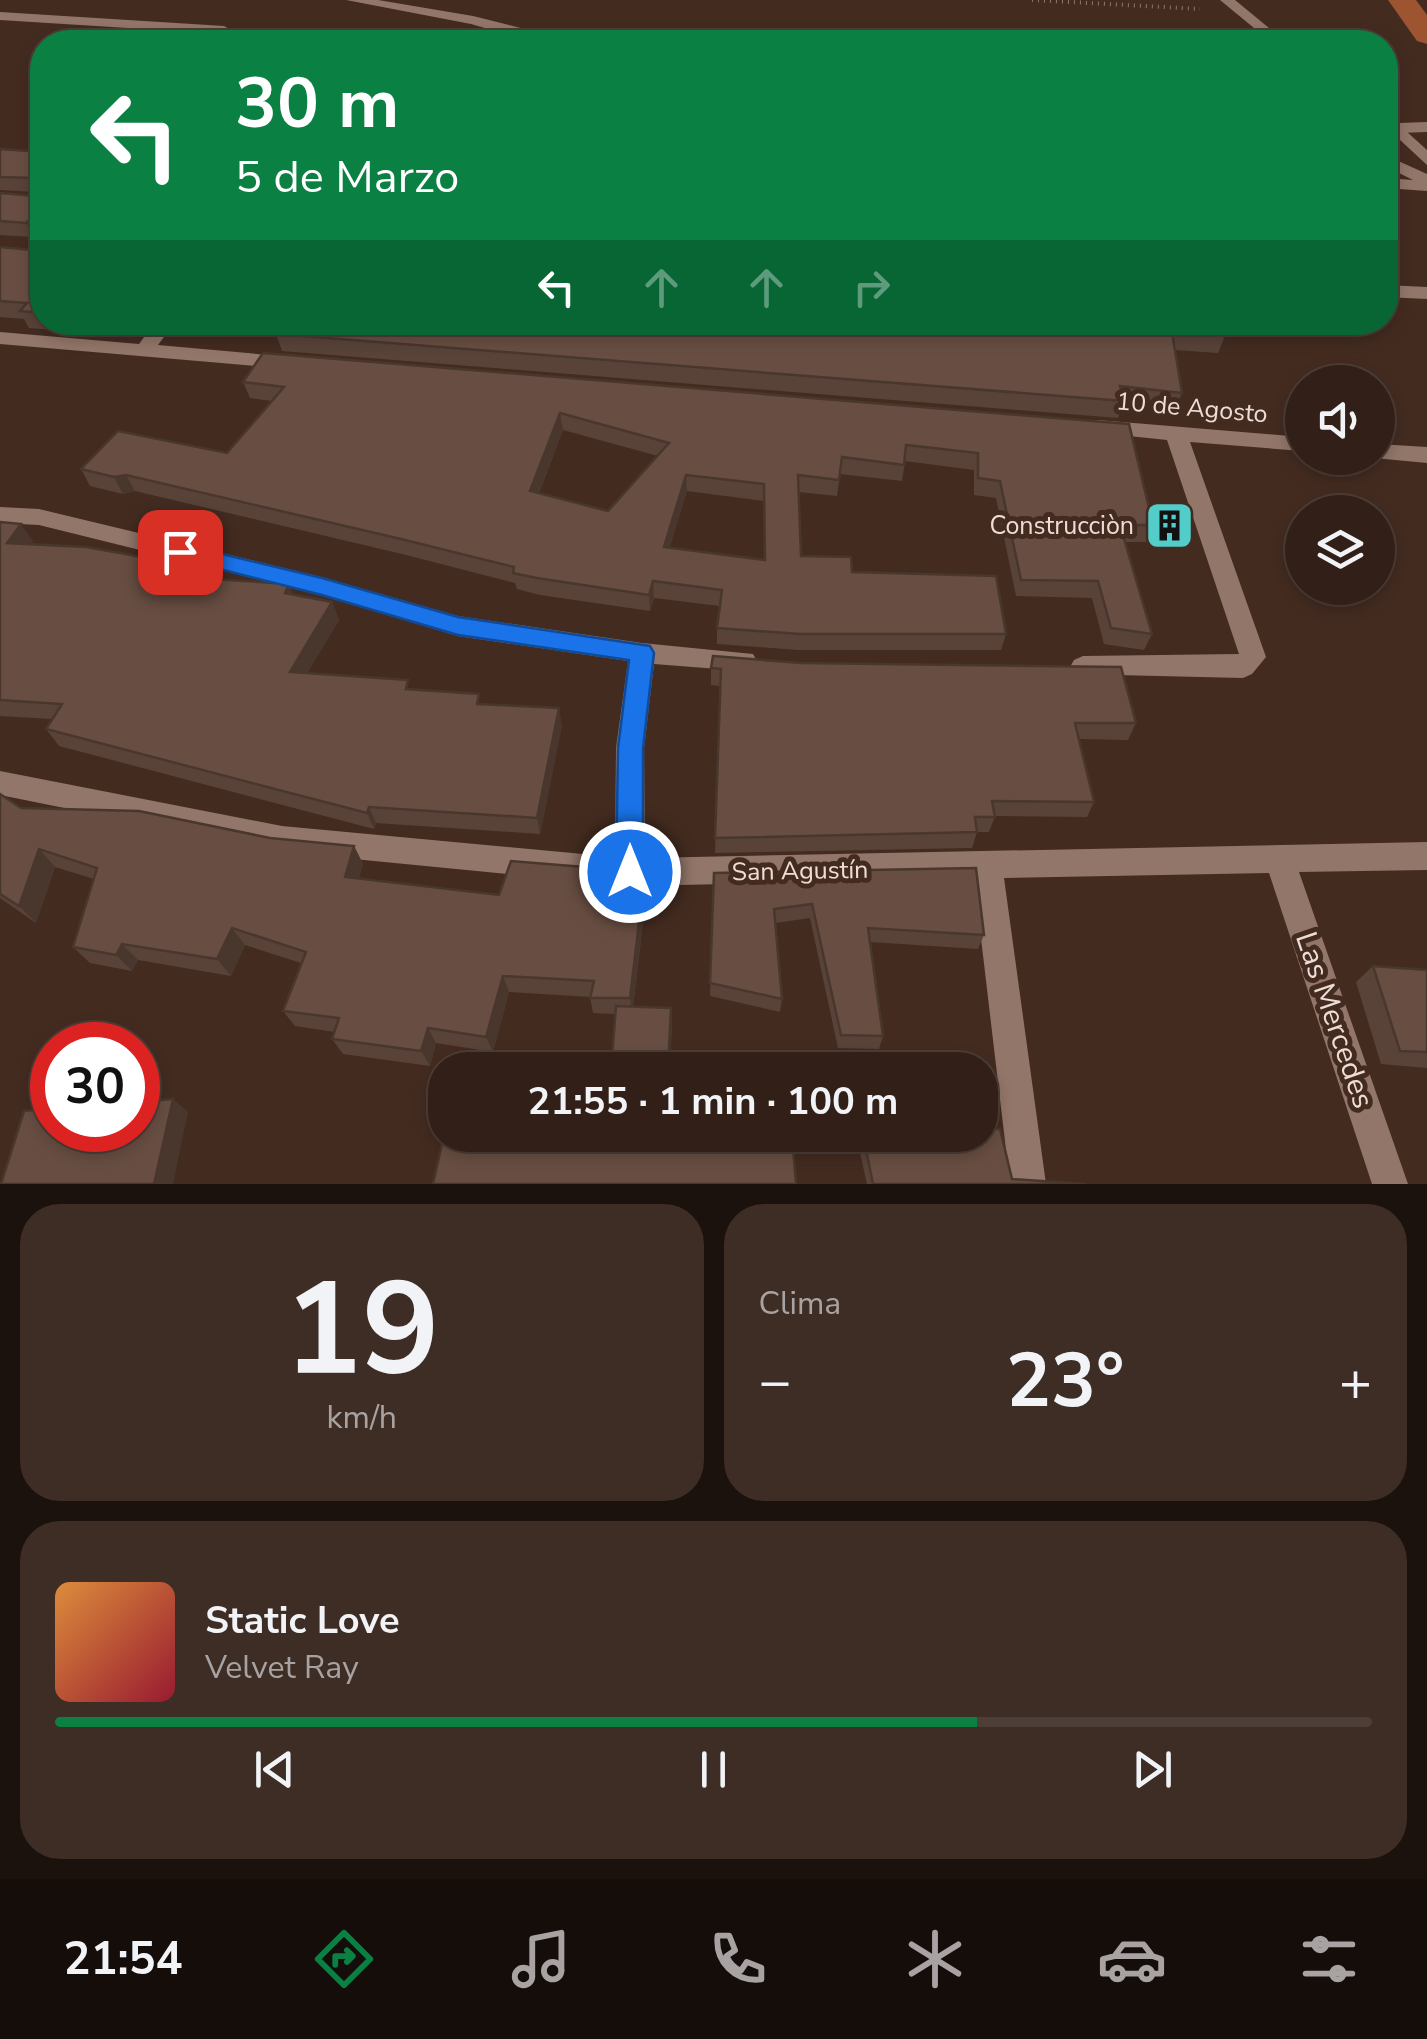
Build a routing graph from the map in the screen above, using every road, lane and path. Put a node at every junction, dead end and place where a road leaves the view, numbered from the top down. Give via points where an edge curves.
1 (84, 0) edge
2 (354, 0) edge
3 (1032, 0) edge
4 (1232, 5) edge
5 (0, 16) edge
6 (58, 20) junction
7 (224, 30) dead end
8 (507, 30) edge
9 (1264, 30) edge
10 (1398, 123) edge
11 (1427, 127) edge
12 (1398, 129) edge
13 (1427, 160) edge
14 (1398, 167) edge
15 (1398, 183) edge
16 (1427, 183) edge
17 (1398, 291) edge
18 (1427, 294) edge
19 (156, 335) edge
20 (0, 338) edge
21 (144, 351) junction
22 (322, 365) edge
23 (1079, 425) edge
24 (1176, 433) junction
25 (1285, 443) edge
26 (1395, 452) edge
27 (1427, 455) edge
28 (0, 515) edge
29 (642, 653) junction
30 (778, 664) edge
31 (1050, 667) edge
32 (0, 783) edge
33 (1278, 856) junction
34 (1427, 856) edge
35 (987, 864) junction
36 (630, 872) junction
37 (1028, 1184) edge
38 (1390, 1184) edge

1 - 6 street
2 - 8 street
3 - 4 path
4 - 9 street
5 - 6 street
6 - 7 street
10 - 11 street
12 - 13 street
14 - 16 street
15 - 16 street
17 - 18 street
19 - 21 street
20 - 21 street
21 - 22 street
23 - 24 street, 10 de Agosto
24 - 25 street, 10 de Agosto
24 - 31 street via 1252,657 1243,667
26 - 27 street
28 - 29 street via 58,522 458,626
29 - 30 street
29 - 36 street via 630,748
32 - 36 street, San Agustín via 282,839
33 - 34 street, San Agustín
33 - 35 street, San Agustín
33 - 38 street, Las Mercedes
35 - 36 street, San Agustín
35 - 37 street

